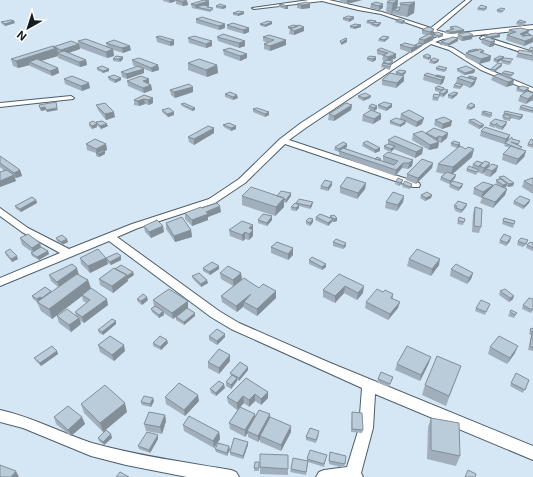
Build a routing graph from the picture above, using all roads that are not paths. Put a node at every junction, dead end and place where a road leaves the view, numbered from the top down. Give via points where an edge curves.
1 (287, 0) edge
2 (319, 0) edge
3 (324, 0) edge
4 (469, 0) edge
5 (297, 2) junction
6 (254, 8) dead end
7 (533, 27) edge
8 (432, 30) junction
9 (472, 34) junction
10 (451, 37) junction
11 (430, 42) junction
12 (533, 54) edge
13 (533, 90) edge
14 (70, 98) dead end
15 (0, 105) edge
16 (283, 141) junction
17 (416, 185) dead end
18 (0, 211) edge
19 (109, 236) junction
20 (68, 253) junction
21 (0, 282) edge
22 (369, 385) junction
23 (0, 416) edge
24 (533, 453) edge
25 (354, 475) edge
26 (231, 477) edge
27 (324, 477) edge

1 - 5 street
2 - 5 street
3 - 8 street via 382,13
4 - 8 street
5 - 6 street
7 - 9 street
8 - 10 street
9 - 10 street
9 - 12 street
10 - 11 street
11 - 13 street via 451,49 483,69
11 - 16 street via 343,98
14 - 15 street
16 - 17 street
16 - 19 street via 242,181 212,201
18 - 20 street via 25,230
19 - 20 street
19 - 22 street via 226,321 308,360
20 - 21 street
22 - 24 street
22 - 25 street via 366,428
23 - 26 street via 121,458
25 - 27 street

